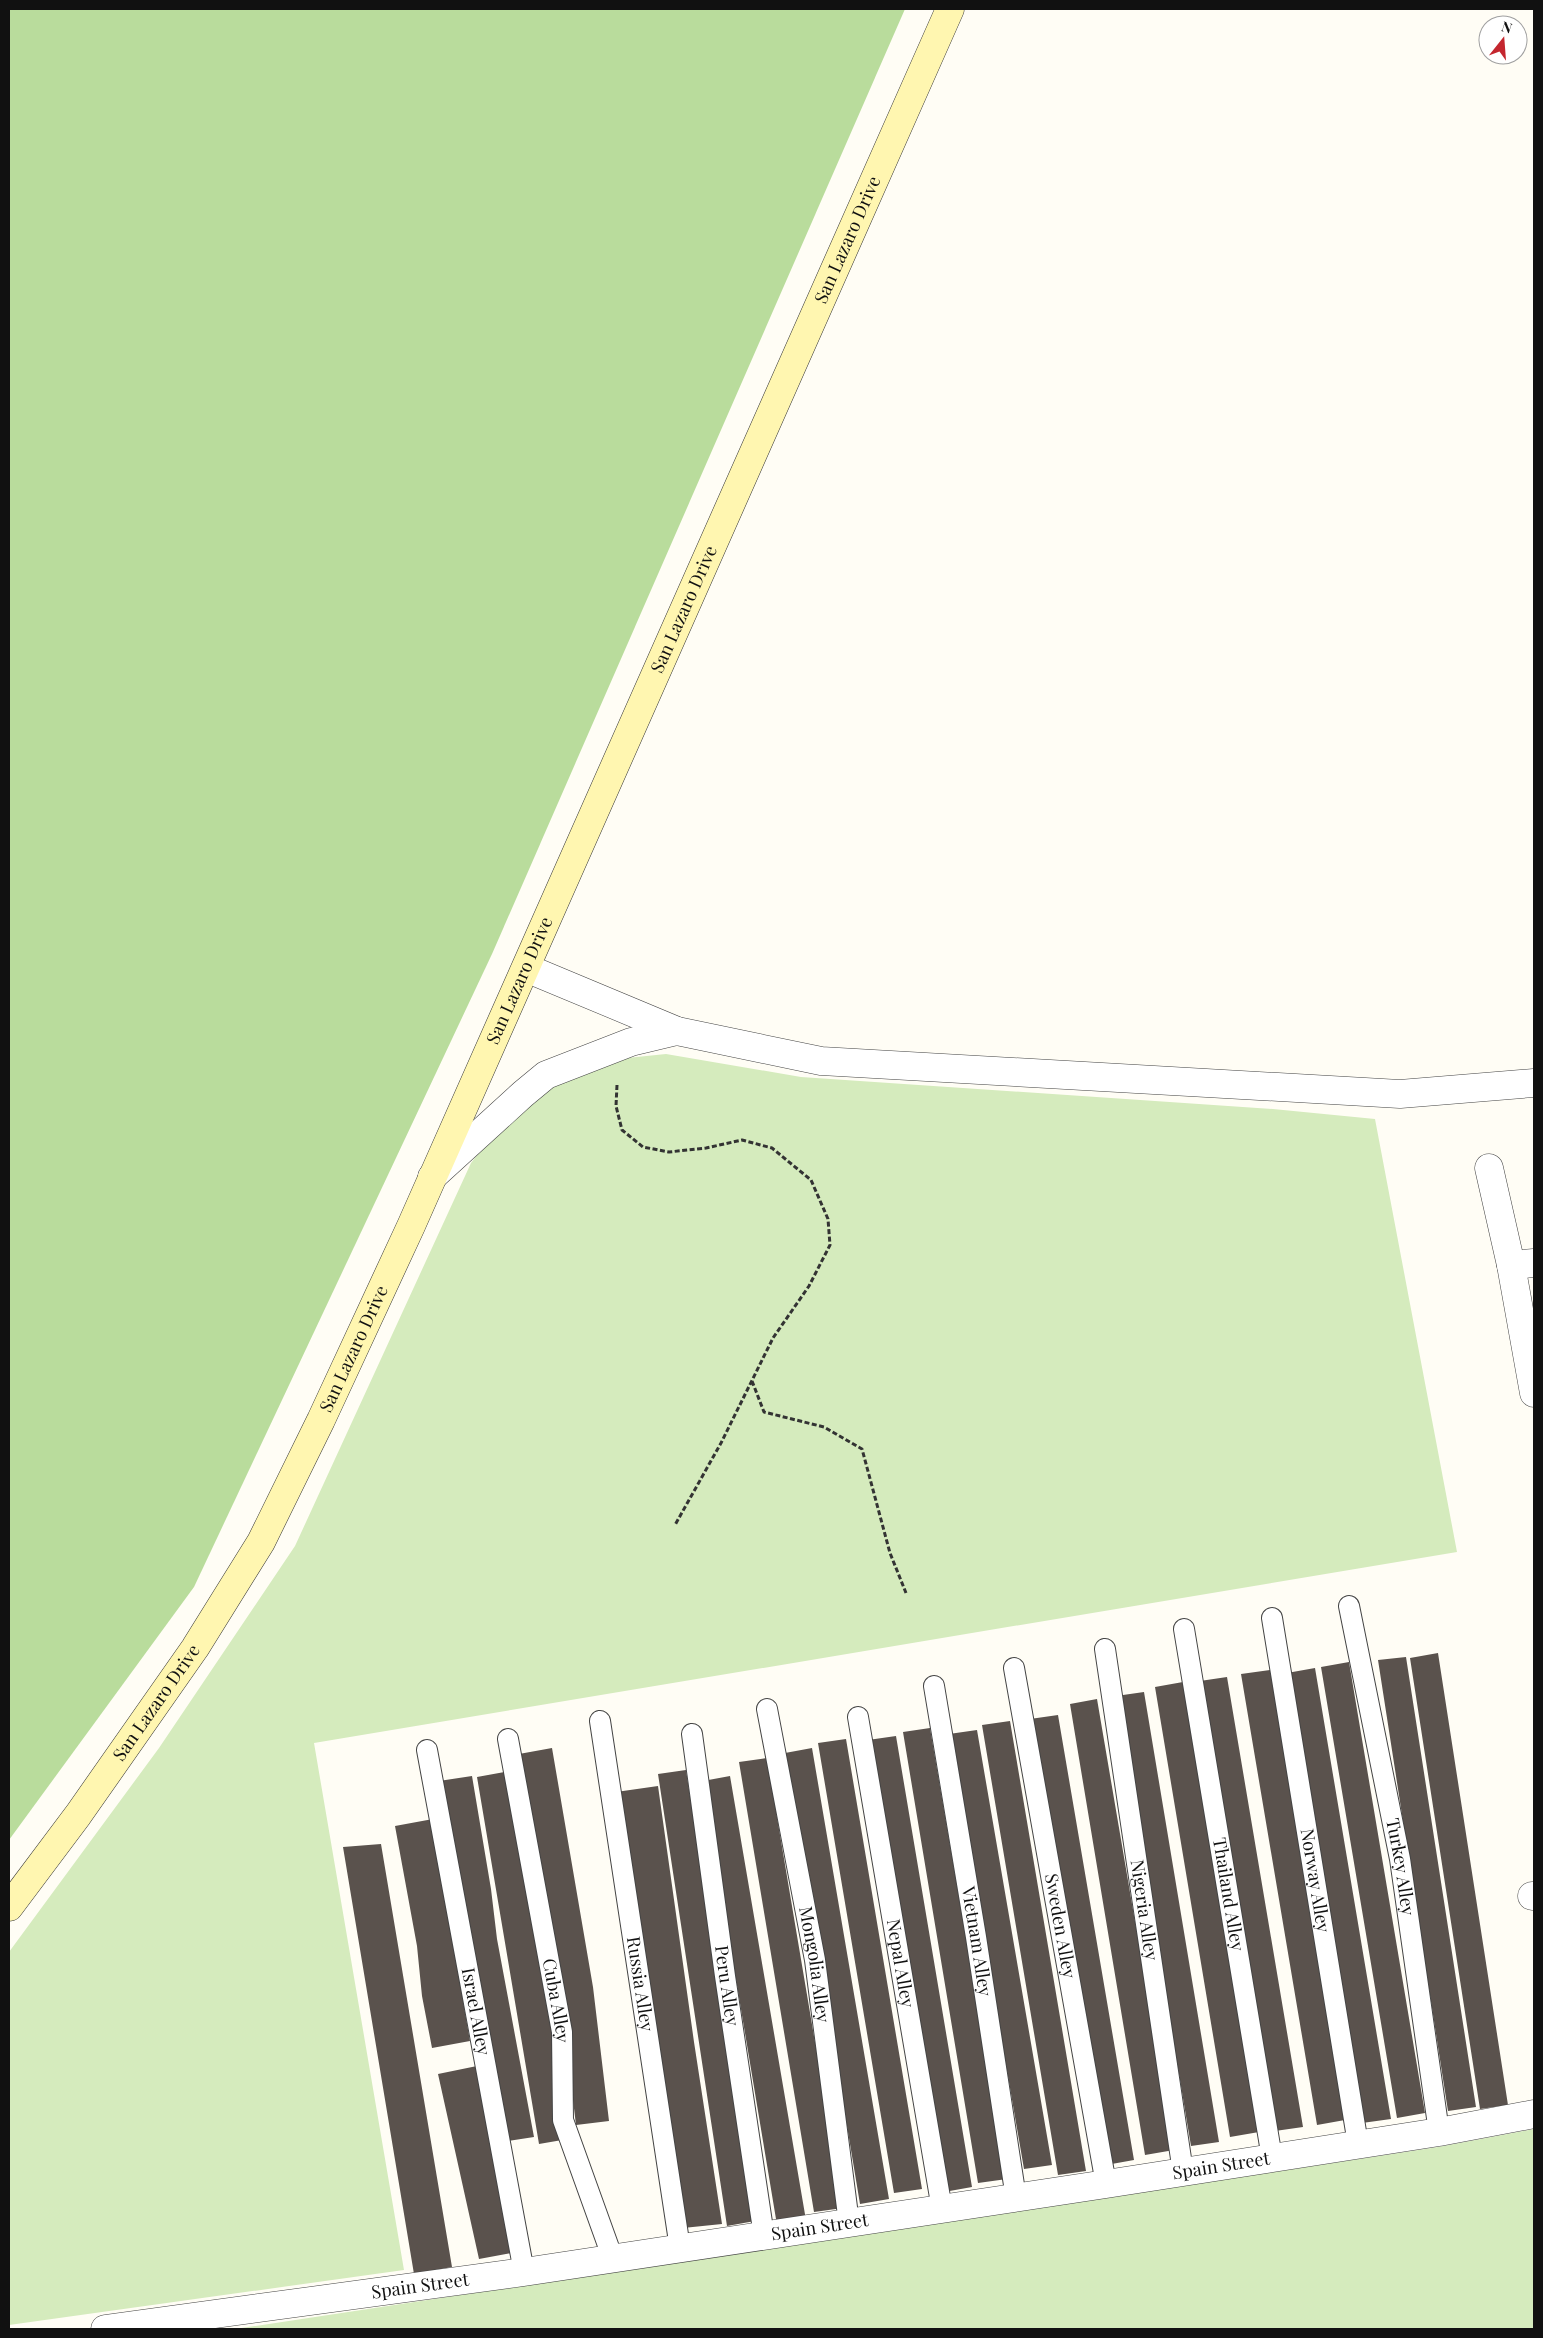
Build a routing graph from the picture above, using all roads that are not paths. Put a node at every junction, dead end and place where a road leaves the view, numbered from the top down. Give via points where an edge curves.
1 (950, 9) edge
2 (526, 968) junction
3 (677, 1031) junction
4 (1534, 1083) edge
5 (1489, 1168) dead end
6 (432, 1177) junction
7 (1523, 1264) edge
8 (1534, 1393) edge
9 (1349, 1606) dead end
10 (1272, 1618) dead end
11 (1184, 1629) dead end
12 (1105, 1648) dead end
13 (1014, 1668) dead end
14 (934, 1686) dead end
15 (767, 1709) dead end
16 (858, 1717) dead end
17 (600, 1721) dead end
18 (692, 1734) dead end
19 (508, 1739) dead end
20 (427, 1750) dead end
21 (9, 1907) edge
22 (1534, 2114) edge
23 (1439, 2132) junction
24 (1358, 2144) junction
25 (1272, 2158) junction
26 (1183, 2172) junction
27 (1106, 2184) junction
28 (1016, 2198) junction
29 (942, 2209) junction
30 (849, 2223) junction
31 (764, 2236) junction
32 (680, 2248) junction
33 (613, 2259) junction
34 (524, 2272) junction
35 (105, 2329) edge

1 - 2 street, San Lazaro Drive
2 - 3 street
2 - 6 street, San Lazaro Drive
3 - 4 street via 831,1062 1400,1094
3 - 6 street via 631,1042 546,1075
5 - 7 street
6 - 21 street, San Lazaro Drive via 321,1420 261,1542 196,1648
7 - 8 street
9 - 23 lane, Turkey Alley via 1400,1859
10 - 24 lane, Norway Alley
11 - 25 lane, Thailand Alley
12 - 26 lane, Nigeria Alley
13 - 27 lane, Sweden Alley
14 - 28 lane, Vietnam Alley
15 - 30 lane, Mongolia Alley via 814,1960
16 - 29 lane, Nepal Alley
17 - 32 lane, Russia Alley
18 - 31 lane, Peru Alley
19 - 33 lane, Cuba Alley via 562,2032 563,2120
20 - 34 lane, Israel Alley
22 - 23 street, Spain Street
23 - 24 street, Spain Street
24 - 25 street, Spain Street
25 - 26 street, Spain Street
26 - 27 street, Spain Street
27 - 28 street, Spain Street
28 - 29 street, Spain Street
29 - 30 street, Spain Street
30 - 31 street, Spain Street
31 - 32 street, Spain Street
32 - 33 street, Spain Street
33 - 34 street, Spain Street
34 - 35 street, Spain Street

